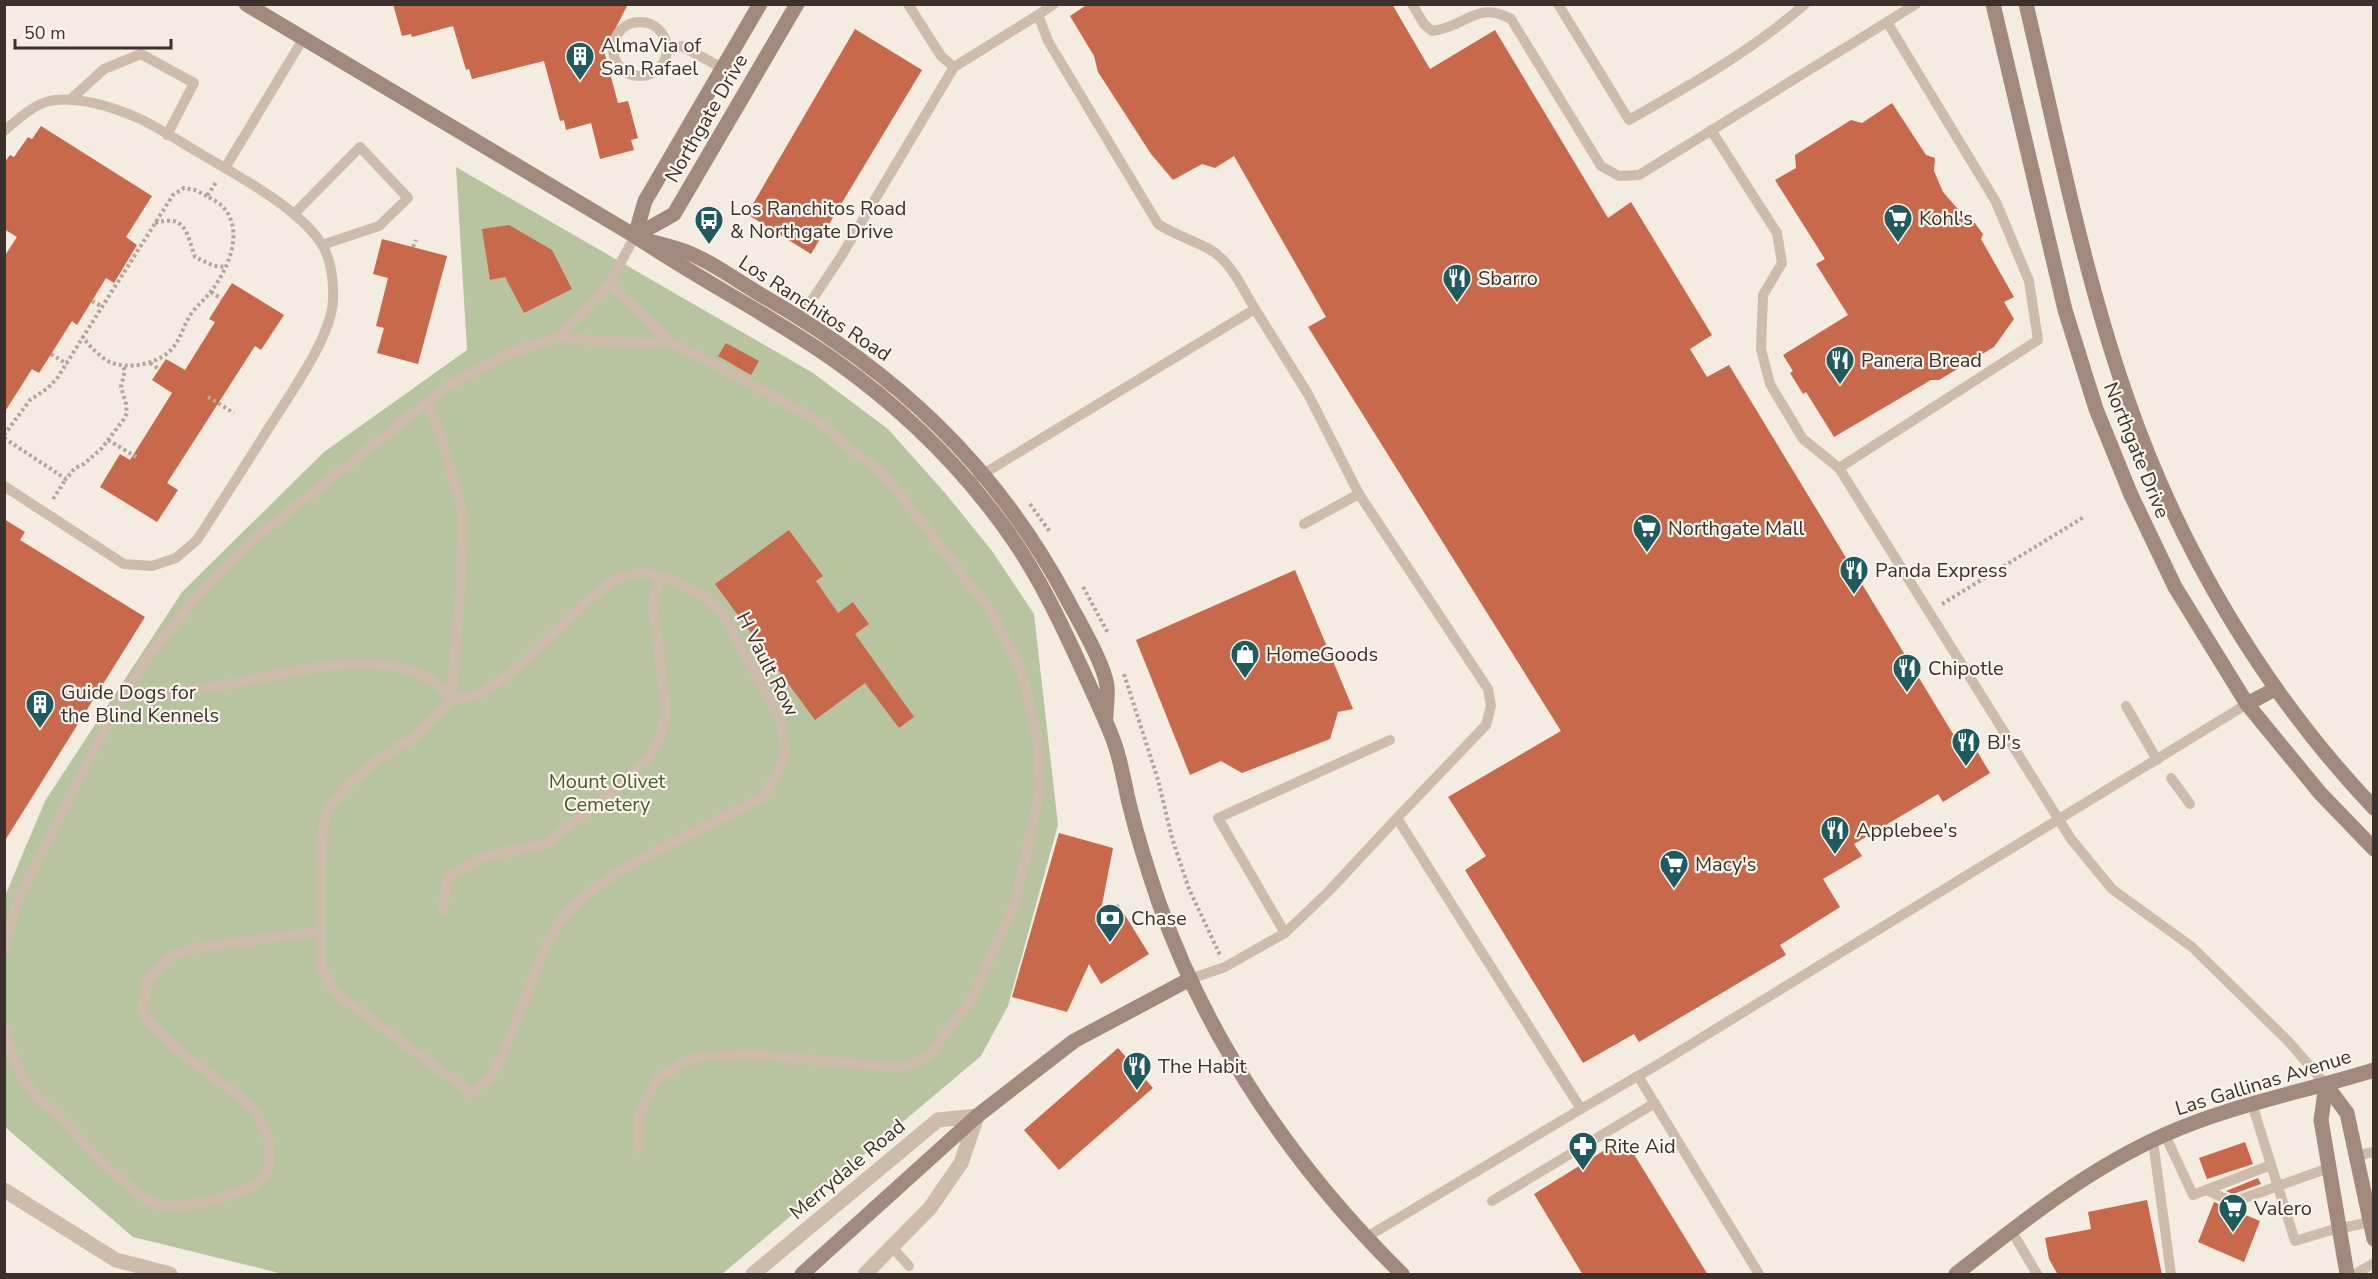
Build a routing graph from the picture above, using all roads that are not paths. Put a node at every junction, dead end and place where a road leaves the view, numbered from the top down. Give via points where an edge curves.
1 (246, 4) edge
2 (760, 4) edge
3 (797, 4) edge
4 (908, 4) edge
5 (1054, 4) edge
6 (1412, 4) edge
7 (1558, 4) edge
8 (1806, 4) edge
9 (1916, 4) edge
10 (1993, 4) edge
11 (2026, 4) edge
12 (265, 9) edge
13 (1038, 15) junction
14 (1887, 22) junction
15 (303, 39) junction
16 (668, 50) junction
17 (722, 68) junction
18 (954, 68) junction
19 (70, 100) junction
20 (1711, 130) junction
21 (4, 131) edge
22 (167, 135) junction
23 (225, 168) junction
24 (294, 214) junction
25 (635, 236) junction
26 (322, 245) junction
27 (609, 284) junction
28 (1255, 309) junction
29 (800, 318) junction
30 (559, 336) junction
31 (672, 343) junction
32 (428, 402) junction
33 (1839, 468) junction
34 (984, 473) junction
35 (971, 483) junction
36 (4, 486) edge
37 (1359, 494) junction
38 (1304, 524) dead end
39 (659, 577) junction
40 (2275, 689) junction
41 (124, 698) junction
42 (452, 701) junction
43 (2247, 704) junction
44 (2126, 706) dead end
45 (1106, 721) junction
46 (1390, 740) dead end
47 (2157, 760) junction
48 (2171, 778) dead end
49 (2190, 804) dead end
50 (2373, 807) edge
51 (1397, 818) junction
52 (2058, 820) junction
53 (2373, 849) edge
54 (442, 911) dead end
55 (322, 931) junction
56 (1286, 933) junction
57 (4, 950) edge
58 (1190, 979) junction
59 (4, 1028) edge
60 (2373, 1070) edge
61 (1638, 1076) junction
62 (2326, 1085) junction
63 (1655, 1103) junction
64 (2252, 1104) junction
65 (1581, 1109) junction
66 (977, 1116) junction
67 (2159, 1138) junction
68 (638, 1149) dead end
69 (2373, 1152) edge
70 (2355, 1156) junction
71 (2271, 1165) junction
72 (2329, 1168) junction
73 (2278, 1186) junction
74 (4, 1190) edge
75 (2206, 1190) junction
76 (1492, 1201) dead end
77 (2370, 1222) junction
78 (2339, 1229) junction
79 (2011, 1230) junction
80 (1365, 1238) junction
81 (2373, 1239) edge
82 (893, 1248) junction
83 (2373, 1263) edge
84 (909, 1266) dead end
85 (170, 1275) edge
86 (753, 1275) edge
87 (802, 1275) edge
88 (865, 1275) edge
89 (1402, 1275) edge
90 (1759, 1275) edge
91 (1956, 1275) edge
92 (2037, 1275) edge
93 (2171, 1275) edge
94 (2347, 1275) edge
95 (2355, 1275) edge

1 - 12 main road, Los Ranchitos Road
2 - 17 main road, Northgate Drive
3 - 25 main road, Northgate Drive via 674,214
4 - 18 lane via 941,56
5 - 13 lane
6 - 20 lane via 1432,31 1445,30 1482,8 1497,8 1511,20 1601,166 1619,176 1639,175
7 - 8 lane via 1629,120 1776,30
9 - 14 lane
10 - 43 main road, Northgate Drive via 2065,310 2096,408 2130,495 2175,587
11 - 40 main road, Northgate Drive via 2097,301 2126,397 2160,482 2199,562
12 - 15 main road, Los Ranchitos Road
13 - 18 lane
13 - 28 lane via 1048,40 1158,224 1210,250 1230,268
14 - 20 lane
14 - 33 lane via 1996,201 2029,281 2038,340
15 - 23 lane
15 - 25 main road, Los Ranchitos Road
16 - 16 lane via 661,66 638,76 621,69 615,61 613,43 623,27 640,21 657,27
16 - 17 lane via 682,46
17 - 25 main road, Northgate Drive via 645,201
18 - 29 lane
19 - 21 lane via 49,101 34,108
19 - 22 lane via 116,110
19 - 22 lane via 104,69 141,54 194,83
20 - 33 lane via 1777,233 1782,263 1763,295 1761,349 1770,384 1803,439
22 - 23 lane
23 - 24 lane
24 - 26 lane
24 - 26 lane via 360,147 408,198 379,226
25 - 27 lane, Northgate Drive
25 - 29 main road, Los Ranchitos Road via 686,252
25 - 35 main road, Los Ranchitos Road via 835,361 884,398
26 - 36 lane via 333,287 325,331 203,531 176,558 152,567 124,564
27 - 30 lane, Northgate Drive
27 - 31 lane
28 - 34 lane
28 - 37 lane via 1308,394
29 - 34 main road, Los Ranchitos Road via 895,386
30 - 31 lane
30 - 32 lane via 509,353
31 - 68 lane via 813,418 887,478 991,611 1022,672 1038,741 1040,790 1016,900 973,997 929,1055 902,1068 758,1055 706,1056 685,1061 658,1079 639,1113
32 - 41 lane via 259,535 200,593 148,656
32 - 42 lane via 463,516
33 - 52 lane
34 - 35 lane
34 - 45 main road, Los Ranchitos Road via 1053,572 1091,644 1107,684
35 - 45 main road, Los Ranchitos Road via 1038,581 1076,652
37 - 38 lane
37 - 51 lane via 1488,689 1491,706 1486,725
39 - 42 lane, H Vault Row via 641,572 616,579 590,598 520,666 481,693
39 - 54 lane via 653,606 666,711 660,737 647,759 547,843 480,858 448,877
39 - 55 lane, H Vault Row via 704,596 723,614 782,722 785,754 761,798 642,858 605,880 571,908 550,936 501,1060 490,1077 471,1093 336,993 321,968
40 - 43 main road
40 - 50 main road, Northgate Drive
41 - 42 lane via 225,685 294,670 358,664 388,665 417,673 441,687
41 - 57 lane via 17,901
42 - 55 lane via 416,736 346,786 327,812 322,830
43 - 47 lane
43 - 53 main road, Northgate Drive via 2320,793
44 - 47 lane
45 - 58 main road, Los Ranchitos Road via 1143,857
46 - 56 lane via 1218,818
47 - 52 lane
48 - 49 lane
51 - 56 lane
51 - 65 lane
52 - 61 lane
52 - 62 lane via 2112,889 2192,947 2289,1042
55 - 59 lane via 195,948 168,957 147,982 142,1010 153,1029 251,1105 263,1124 271,1150 266,1175 252,1188 202,1203 159,1205 138,1194 29,1088
56 - 58 lane via 1225,967
58 - 66 main road via 1074,1041
58 - 80 main road via 1262,1108
60 - 62 main road, Las Gallinas Avenue
61 - 63 lane
61 - 65 lane
62 - 64 main road, Las Gallinas Avenue
62 - 70 main road via 2347,1113
62 - 72 main road via 2321,1120
63 - 76 lane
63 - 90 lane
64 - 67 main road, Las Gallinas Avenue
64 - 71 lane
65 - 80 lane
66 - 82 street via 961,1162 930,1208
66 - 86 street, Merrydale Road via 938,1120
66 - 87 main road
67 - 75 lane via 2193,1195
67 - 79 main road, Las Gallinas Avenue via 2100,1167
67 - 93 lane
69 - 70 lane
70 - 77 main road
71 - 73 lane
71 - 75 lane
72 - 73 lane
72 - 78 main road
73 - 75 lane via 2233,1202
73 - 78 lane via 2295,1241
74 - 85 street via 116,1260
77 - 78 lane
77 - 81 main road
78 - 94 main road
79 - 91 main road, Las Gallinas Avenue
79 - 92 lane
80 - 89 main road
82 - 84 lane
82 - 88 street
83 - 95 lane

